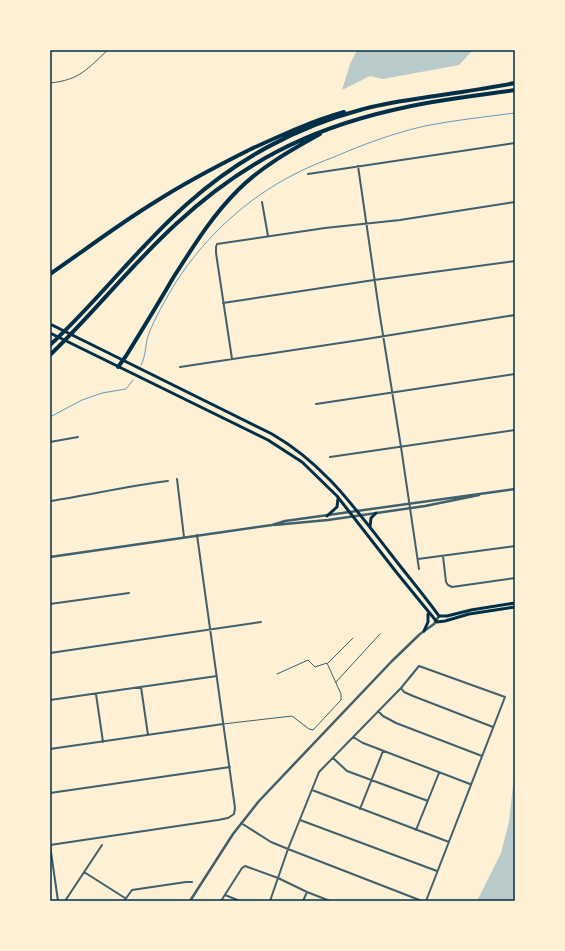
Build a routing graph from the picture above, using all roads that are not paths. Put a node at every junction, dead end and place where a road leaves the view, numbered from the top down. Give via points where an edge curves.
1 (108, 50) edge
2 (515, 83) edge
3 (50, 84) edge
4 (515, 90) edge
5 (360, 109) junction
6 (332, 127) junction
7 (515, 143) edge
8 (358, 166) junction
9 (308, 174) dead end
10 (262, 202) dead end
11 (515, 202) edge
12 (366, 223) junction
13 (268, 236) junction
14 (515, 261) edge
15 (50, 274) edge
16 (374, 280) junction
17 (224, 303) junction
18 (515, 315) edge
19 (50, 324) edge
20 (50, 333) edge
21 (383, 336) junction
22 (50, 345) edge
23 (50, 355) edge
24 (232, 359) junction
25 (122, 361) junction
26 (118, 367) junction
27 (180, 367) dead end
28 (515, 374) edge
29 (392, 392) junction
30 (316, 404) dead end
31 (515, 430) edge
32 (78, 437) dead end
33 (50, 442) edge
34 (401, 447) junction
35 (330, 457) dead end
36 (177, 479) dead end
37 (168, 481) dead end
38 (515, 489) edge
39 (481, 494) junction
40 (337, 496) junction
41 (50, 501) edge
42 (410, 504) junction
43 (410, 508) junction
44 (358, 511) junction
45 (350, 513) junction
46 (376, 513) junction
47 (361, 515) junction
48 (327, 516) junction
49 (353, 517) junction
50 (272, 525) junction
51 (370, 527) junction
52 (196, 535) junction
53 (184, 537) junction
54 (515, 546) edge
55 (443, 556) junction
56 (50, 557) edge
57 (418, 559) junction
58 (419, 569) dead end
59 (515, 578) edge
60 (129, 593) dead end
61 (515, 603) edge
62 (50, 604) edge
63 (515, 607) edge
64 (427, 611) junction
65 (439, 616) junction
66 (262, 622) dead end
67 (437, 622) junction
68 (210, 630) junction
69 (424, 631) junction
70 (380, 634) dead end
71 (353, 638) dead end
72 (50, 653) edge
73 (327, 663) junction
74 (277, 674) dead end
75 (217, 676) junction
76 (335, 682) junction
77 (141, 688) junction
78 (401, 688) junction
79 (96, 694) junction
80 (50, 700) edge
81 (378, 711) junction
82 (223, 724) junction
83 (493, 727) junction
84 (148, 735) junction
85 (353, 737) junction
86 (103, 742) junction
87 (50, 750) edge
88 (383, 751) junction
89 (482, 756) junction
90 (333, 758) junction
91 (230, 767) junction
92 (439, 773) junction
93 (372, 780) junction
94 (470, 784) junction
95 (312, 790) junction
96 (50, 793) edge
97 (428, 801) junction
98 (360, 809) junction
99 (300, 820) junction
100 (242, 823) junction
101 (416, 830) junction
102 (449, 842) junction
103 (50, 845) edge
104 (102, 845) dead end
105 (288, 849) junction
106 (437, 871) junction
107 (84, 872) junction
108 (278, 878) junction
109 (192, 882) dead end
110 (307, 892) junction
111 (225, 895) junction
112 (124, 900) edge
113 (58, 901) edge
114 (65, 901) edge
115 (190, 901) edge
116 (221, 901) edge
117 (240, 901) edge
118 (270, 901) edge
119 (304, 901) edge
120 (330, 901) edge
121 (422, 901) edge
122 (426, 901) edge

1 - 3 lane via 78,76
2 - 5 highway
4 - 6 highway via 394,109
5 - 15 highway via 327,116 230,159 155,202
5 - 22 highway via 301,130 274,143 247,158 208,186 172,218
6 - 23 highway via 271,154 233,177 209,196 175,224
6 - 25 highway via 266,167 226,203 202,231
7 - 8 street
8 - 9 street
8 - 12 street
10 - 13 street
11 - 12 street
12 - 13 street
12 - 16 street
13 - 17 street via 220,243 216,246
14 - 16 street
16 - 17 street
16 - 21 street
17 - 24 street
18 - 21 street
19 - 25 main road
20 - 26 main road
21 - 24 street
21 - 29 street
24 - 27 street
25 - 26 highway
25 - 44 main road via 272,434 314,464
26 - 40 main road via 198,404 281,447 302,462
28 - 29 street
29 - 30 street
29 - 34 street
31 - 34 street
32 - 33 street
34 - 35 street
34 - 42 street
36 - 53 street
37 - 41 street
38 - 39 street
39 - 42 street
39 - 43 street
40 - 45 main road
40 - 48 main road via 337,507
42 - 43 street
42 - 44 street
43 - 46 street
43 - 57 street
44 - 45 street
44 - 47 main road
45 - 48 street
45 - 49 main road
46 - 47 street
46 - 51 main road via 371,518
47 - 49 street
47 - 51 main road
48 - 50 street
49 - 50 street
49 - 64 main road
50 - 52 street
51 - 65 main road
52 - 53 street
52 - 68 street
53 - 56 street
54 - 55 street
55 - 57 street
55 - 59 street via 446,582 452,587
57 - 58 street
60 - 62 street
61 - 65 main road
63 - 67 main road
64 - 67 main road
64 - 69 main road via 428,622
65 - 67 street
66 - 68 street
67 - 69 street
68 - 72 street
68 - 75 street
69 - 100 street via 341,713 259,801
70 - 76 lane
71 - 73 lane
73 - 74 lane via 315,667 306,660
73 - 76 lane
75 - 77 street
75 - 82 street
76 - 82 lane via 341,700 313,730 292,716
77 - 79 street
77 - 84 street
78 - 81 street
78 - 83 street via 404,692
78 - 83 street via 420,666 504,697
79 - 80 street
79 - 86 street
81 - 85 street
81 - 89 street via 396,723
82 - 84 street
82 - 91 street
83 - 89 street
84 - 86 street
85 - 88 street
85 - 90 street
86 - 87 street
88 - 92 street
88 - 93 street
89 - 94 street
90 - 93 street via 347,771
90 - 95 street via 319,772
91 - 96 street
91 - 103 street via 235,808 234,813 228,818
92 - 94 street
92 - 97 street
93 - 97 street
93 - 98 street
94 - 102 street
95 - 98 street
95 - 99 street
97 - 101 street
98 - 101 street
99 - 105 street
99 - 106 street
100 - 105 street via 271,842
100 - 115 street
101 - 102 street
102 - 106 street
103 - 113 street
104 - 107 street
105 - 108 street
105 - 121 street
106 - 122 street
107 - 112 street
107 - 114 street
108 - 110 street
108 - 111 street via 245,866
108 - 118 street
109 - 112 street via 132,890
110 - 119 street
110 - 120 street
111 - 116 street
111 - 117 street

